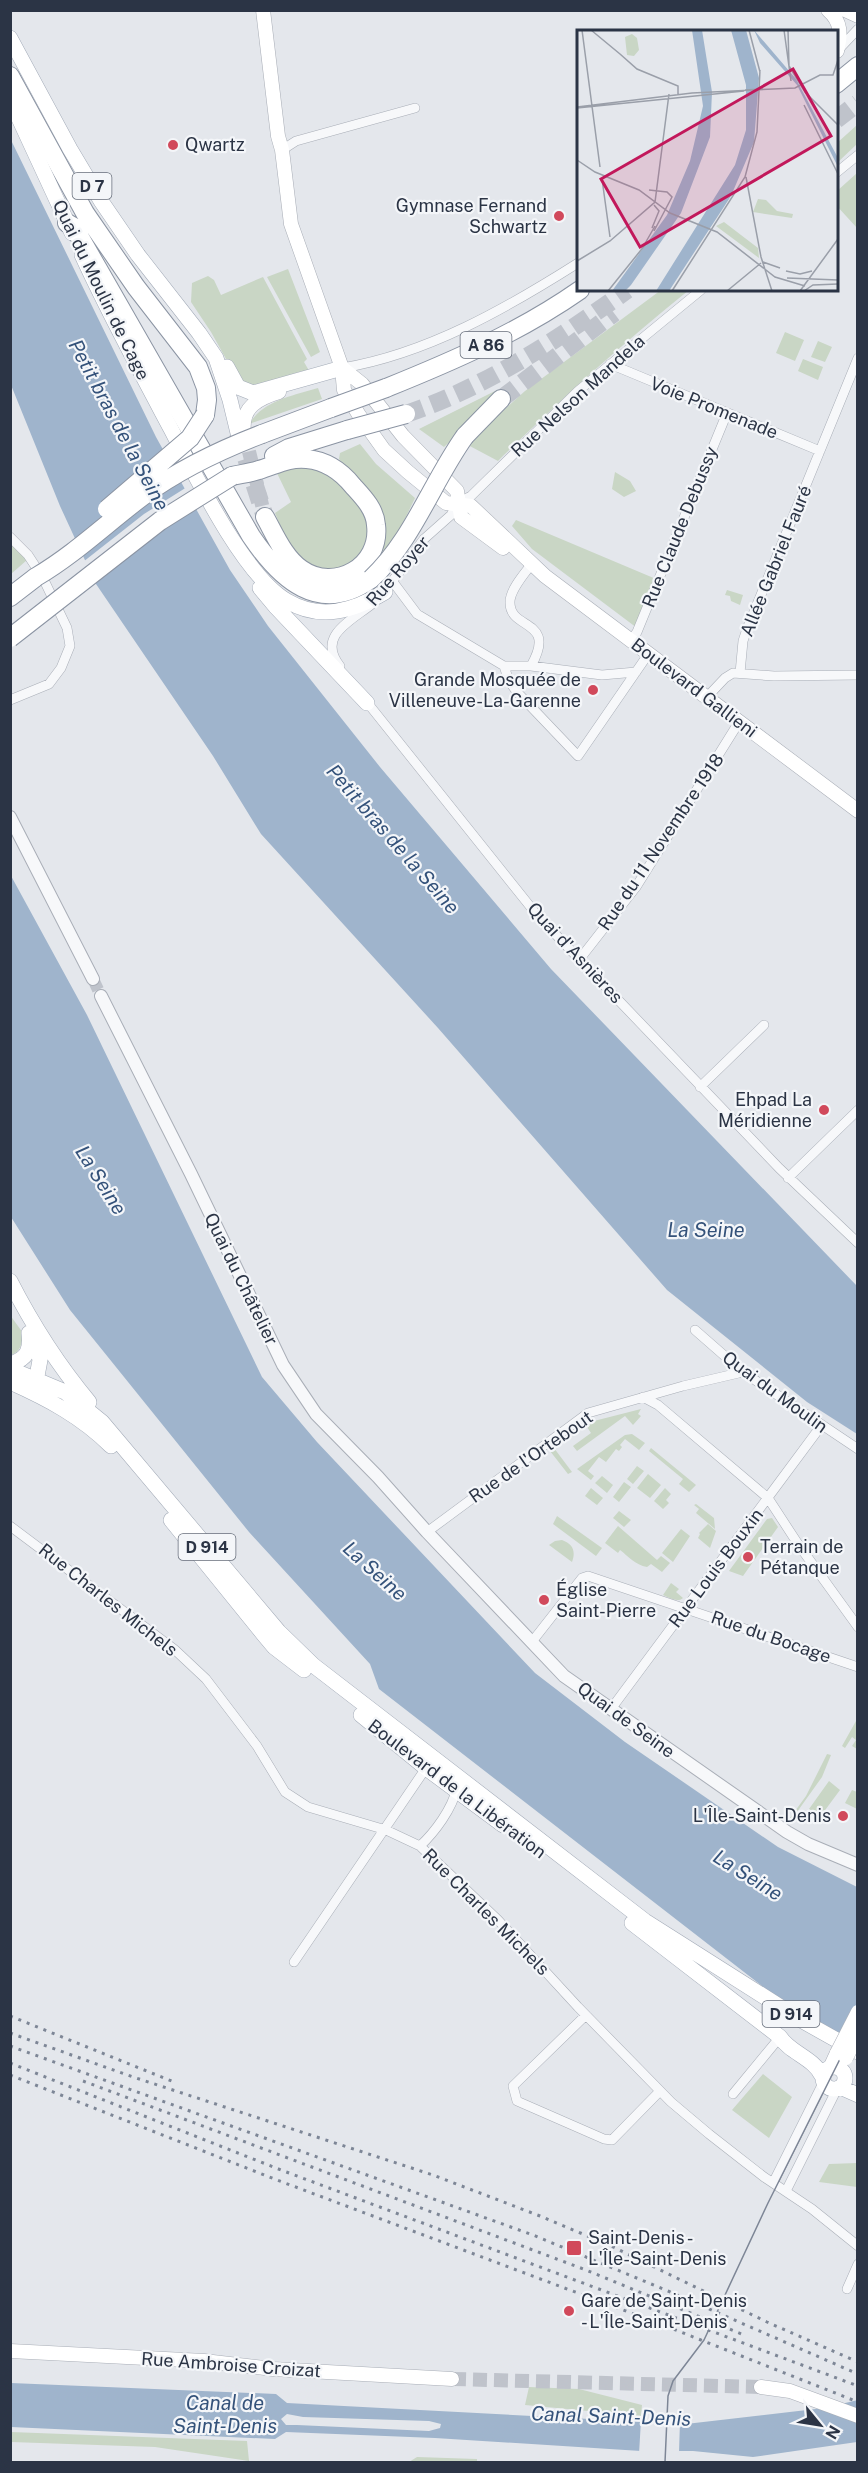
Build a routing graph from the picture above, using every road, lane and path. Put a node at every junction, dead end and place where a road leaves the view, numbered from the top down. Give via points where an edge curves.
1 (263, 10) edge
2 (272, 10) edge
3 (828, 10) edge
4 (845, 10) edge
5 (858, 16) edge
6 (858, 29) edge
7 (10, 38) edge
8 (838, 47) edge
9 (838, 50) edge
10 (858, 66) edge
11 (10, 76) edge
12 (838, 83) edge
13 (10, 99) edge
14 (415, 108) dead end
15 (282, 150) junction
16 (858, 154) edge
17 (838, 172) edge
18 (67, 222) junction
19 (577, 264) edge
20 (578, 291) edge
21 (700, 291) edge
22 (191, 322) junction
23 (858, 358) edge
24 (610, 364) junction
25 (342, 368) junction
26 (501, 399) tunnel mouth
27 (727, 413) junction
28 (406, 414) tunnel mouth
29 (241, 432) joint
30 (819, 451) junction
31 (232, 476) junction
32 (458, 503) junction
33 (265, 517) dead end
34 (222, 520) junction
35 (10, 537) edge
36 (531, 565) junction
37 (36, 577) junction
38 (389, 587) junction
39 (10, 597) edge
40 (334, 636) joint
41 (10, 638) edge
42 (631, 640) junction
43 (649, 653) junction
44 (504, 666) junction
45 (531, 666) junction
46 (636, 672) junction
47 (740, 673) junction
48 (858, 675) edge
49 (706, 697) junction
50 (10, 700) edge
51 (367, 703) junction
52 (739, 722) junction
53 (858, 811) edge
54 (10, 817) edge
55 (579, 960) junction
56 (93, 979) tunnel mouth
57 (101, 996) tunnel mouth
58 (764, 1025) dead end
59 (700, 1087) junction
60 (858, 1110) edge
61 (788, 1178) junction
62 (858, 1243) edge
63 (10, 1281) edge
64 (27, 1315) junction
65 (695, 1330) dead end
66 (10, 1364) edge
67 (10, 1369) edge
68 (61, 1369) junction
69 (743, 1372) junction
70 (10, 1382) edge
71 (43, 1389) junction
72 (643, 1397) junction
73 (90, 1411) junction
74 (821, 1426) junction
75 (858, 1449) edge
76 (768, 1498) junction
77 (10, 1526) edge
78 (427, 1532) junction
79 (686, 1608) junction
80 (858, 1628) edge
81 (531, 1643) junction
82 (858, 1667) edge
83 (611, 1709) junction
84 (432, 1765) junction
85 (459, 1793) junction
86 (386, 1830) junction
87 (420, 1846) junction
88 (858, 1865) edge
89 (687, 1956) junction
90 (294, 1962) dead end
91 (707, 1970) junction
92 (727, 1972) junction
93 (724, 1994) junction
94 (858, 2012) edge
95 (586, 2015) junction
96 (858, 2034) edge
97 (780, 2037) junction
98 (839, 2072) edge
99 (660, 2091) junction
100 (734, 2094) dead end
101 (858, 2095) edge
102 (773, 2183) junction
103 (786, 2191) junction
104 (858, 2246) edge
105 (858, 2264) edge
106 (847, 2289) dead end
107 (10, 2351) edge
108 (452, 2379) tunnel mouth
109 (761, 2387) tunnel mouth
110 (858, 2416) edge

1 - 15 main road, Boulevard Gallieni
2 - 15 main road, Boulevard Gallieni via 285,133
3 - 8 main road via 839,23
4 - 5 main road
6 - 9 street
7 - 22 main road, Quai du Moulin de Cage / D 7 via 101,201
10 - 12 highway
11 - 37 highway, bridge via 85,213 198,367 207,400 204,415 190,438 56,552
13 - 18 main road, Quai du Moulin de Cage
14 - 15 street via 296,141
15 - 25 main road, Boulevard Gallieni via 291,224
16 - 17 street
18 - 26 highway, bridge via 75,226 251,536 270,564 291,582 320,593 348,591 371,579 395,553 465,436
18 - 34 main road, Quai du Moulin de Cage via 119,332
19 - 25 street via 450,334 369,364
20 - 37 highway, A 86, bridge via 484,346 204,458 161,484
21 - 24 street, Rue Nelson Mandela
22 - 25 main road via 217,350 234,382 246,392 260,392
22 - 29 main road via 222,374
23 - 30 street, Allée Gabriel Fauré
24 - 27 street, Voie Promenade
24 - 32 street, Rue Nelson Mandela via 555,412 471,496
25 - 29 main road via 257,401 245,414
25 - 32 main road, Boulevard Gallieni via 362,384 403,436 457,491
25 - 32 main road, Boulevard Gallieni via 344,390 384,450 446,504
27 - 30 street, Voie Promenade
27 - 42 street, Rue Claude Debussy
28 - 31 highway, bridge via 289,448
30 - 47 street, Allée Gabriel Fauré via 744,635
31 - 33 highway via 290,459 327,464 343,474 368,505 376,524 376,538 357,570 340,578 324,578 295,564
31 - 41 highway, bridge via 160,521
32 - 36 main road, Boulevard Gallieni via 471,506
32 - 38 street, Rue Royer via 417,548
34 - 38 main road via 263,583 297,606 337,612 359,606
34 - 51 main road via 238,556 265,594
35 - 50 street via 43,578 67,628 70,646 49,684
36 - 42 main road, Boulevard Gallieni
36 - 45 street via 510,602 513,613 538,637 538,652
37 - 39 highway, A 86
38 - 40 street, Rue Royer
38 - 44 street via 417,614
40 - 51 street, Quai d'Asnières via 333,656
42 - 43 main road, Boulevard Gallieni
43 - 46 street
43 - 49 main road, Boulevard Gallieni
44 - 45 street
44 - 46 street via 517,692 578,756
45 - 46 street via 602,675
47 - 48 street
47 - 49 street via 728,676
49 - 52 main road, Boulevard Gallieni
51 - 55 street, Quai d'Asnières via 537,915
52 - 53 main road, Boulevard Gallieni
52 - 55 street, Rue du 11 Novembre 1918 via 636,887
54 - 56 street
55 - 59 street, Quai d'Asnières
57 - 78 street, Quai du Châtelier via 283,1365 316,1414
58 - 59 street
59 - 61 street, Quai d'Asnières
60 - 61 street
61 - 62 street, Quai d'Asnières
63 - 64 main road
64 - 66 main road via 31,1344 28,1353 21,1361
64 - 68 main road
64 - 71 main road via 38,1346
65 - 69 street, Quai du Moulin
67 - 71 main road, D 914
68 - 71 main road
68 - 73 main road via 90,1403
69 - 72 street, Rue de l'Ortebout
69 - 74 street, Quai du Moulin
70 - 71 main road, D 914
71 - 73 main road, D 914
71 - 84 main road, Boulevard de la Libération / D 914 via 105,1440 274,1647
72 - 76 street via 658,1405
72 - 78 street, Rue de l'Ortebout via 588,1413
73 - 84 main road, D 914 via 285,1639
74 - 75 street, Quai du Moulin
74 - 76 street, Rue Louis Bouxin
76 - 79 street, Rue Louis Bouxin
76 - 80 street
77 - 86 street, Rue Charles Michels via 174,1649 206,1678 285,1792 308,1807
78 - 81 street, Quai de Seine
79 - 81 street, Rue du Bocage via 588,1576 582,1578
79 - 82 street, Rue du Bocage
79 - 83 street, Rue Louis Bouxin
81 - 83 street, Quai de Seine via 564,1676
83 - 88 street, Quai de Seine via 787,1832
84 - 85 main road, Boulevard de la Libération / D 914
84 - 86 street
85 - 87 street
85 - 89 main road, Boulevard de la Libération / D 914
85 - 89 main road, Boulevard de la Libération / D 914 via 609,1894
86 - 87 street, Rue Charles Michels
86 - 90 street
87 - 95 street, Rue Charles Michels via 498,1920
89 - 91 main road, D 914
89 - 92 main road, D 914
89 - 93 main road, Boulevard de la Libération / D 914
91 - 92 main road, D 914
91 - 93 main road, D 914
92 - 98 main road, D 914 via 801,2020
93 - 97 main road, Boulevard de la Libération / D 914
94 - 98 main road, bridge
95 - 99 street, Rue Charles Michels
95 - 99 street via 513,2086 517,2101 612,2140
96 - 98 main road, bridge
97 - 98 main road, Boulevard de la Libération / D 914 via 818,2068
97 - 100 street
98 - 101 main road, D 914
98 - 102 street
98 - 103 street
99 - 102 street, Rue Charles Michels
102 - 103 street, Rue Charles Michels
103 - 104 street, Rue Charles Michels
105 - 106 street
107 - 108 main road, Rue Ambroise Croizat
109 - 110 main road via 790,2391

